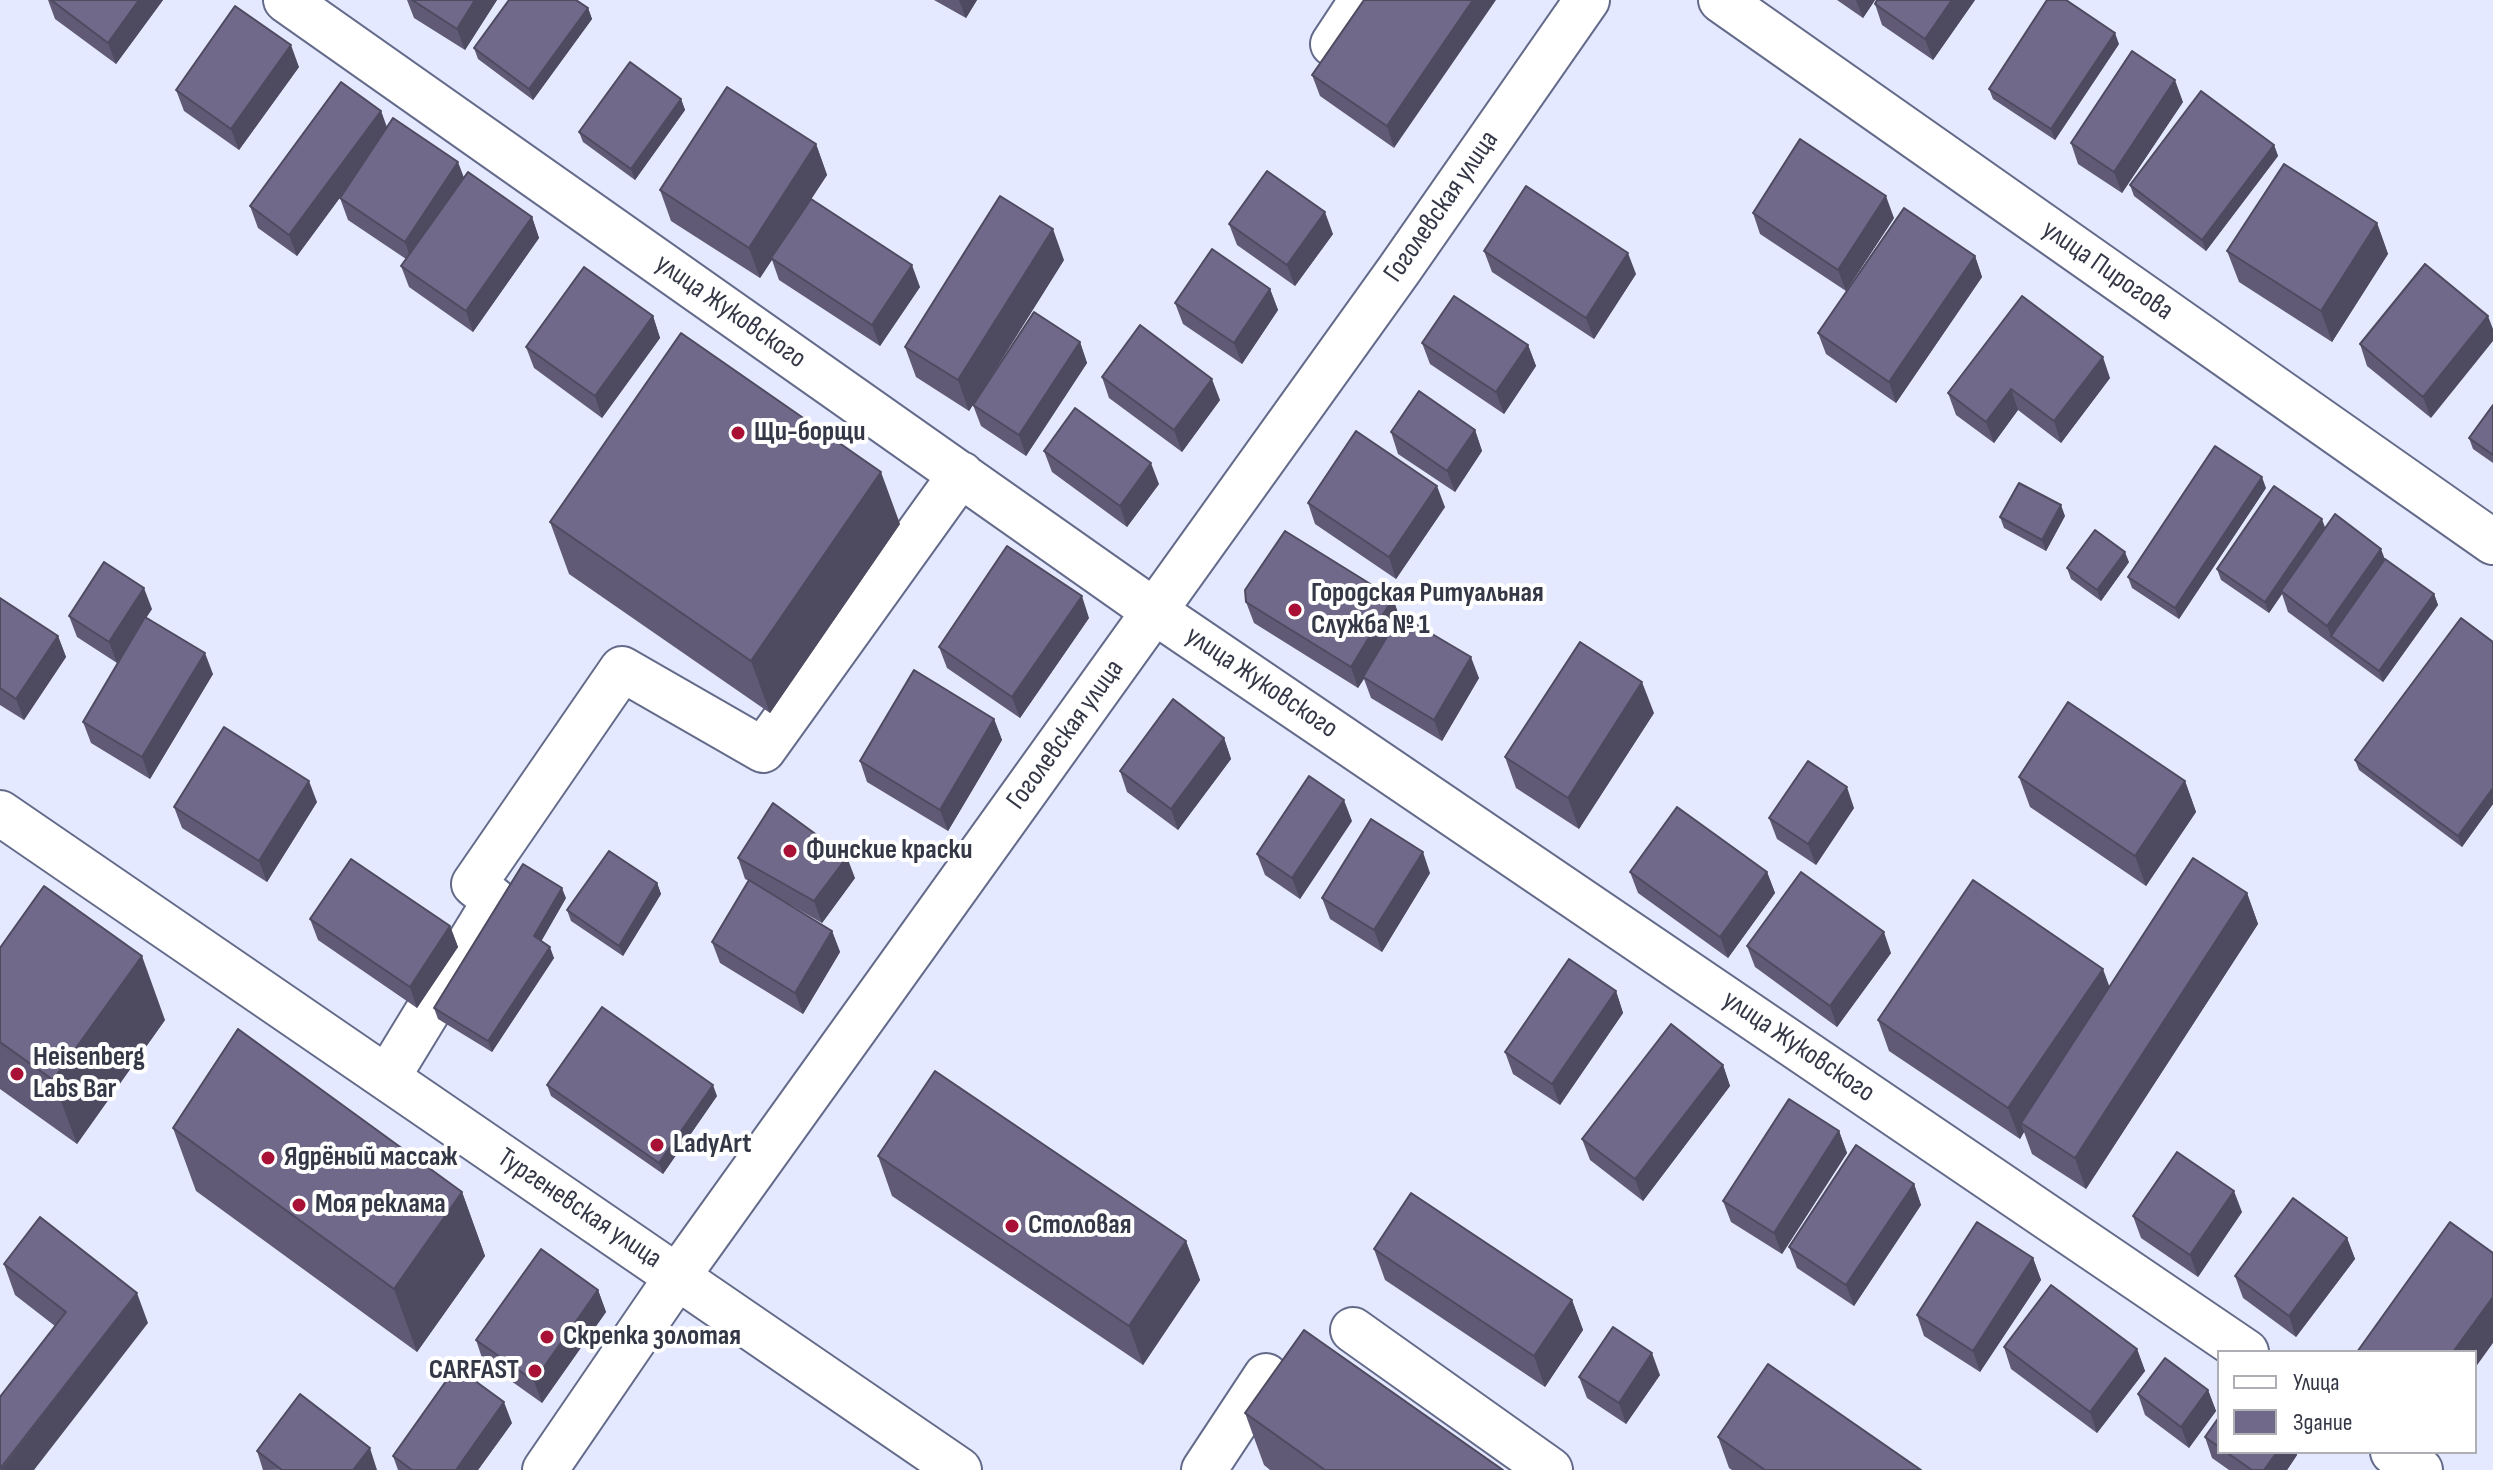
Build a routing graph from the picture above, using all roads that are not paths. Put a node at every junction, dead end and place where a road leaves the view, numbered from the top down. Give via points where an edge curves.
1 (286, 0) edge
2 (1362, 0) edge
3 (1587, 0) edge
4 (1721, 0) edge
5 (1333, 44) edge
6 (961, 474) junction
7 (2493, 542) edge
8 (1154, 611) junction
9 (0, 813) edge
10 (387, 1078) junction
11 (677, 1277) junction
12 (1353, 1330) dead end
13 (2243, 1350) edge
14 (1266, 1376) dead end
15 (2396, 1454) edge
16 (545, 1470) edge
17 (959, 1470) edge
18 (1204, 1470) edge
19 (1550, 1470) edge
20 (2420, 1470) edge

1 - 6 street, улица Жуковского
2 - 5 street
3 - 8 street, Гоголевская улица
4 - 7 street, улица Пирогова
6 - 8 street, улица Жуковского
6 - 10 street via 763,750 622,669 474,884 495,901
8 - 11 street, Гоголевская улица
8 - 13 street, улица Жуковского
9 - 10 street, Тургеневская улица
10 - 11 street, Тургеневская улица
11 - 16 street, Гоголевская улица
11 - 17 street, Тургеневская улица
12 - 19 street
14 - 18 street
15 - 20 street

